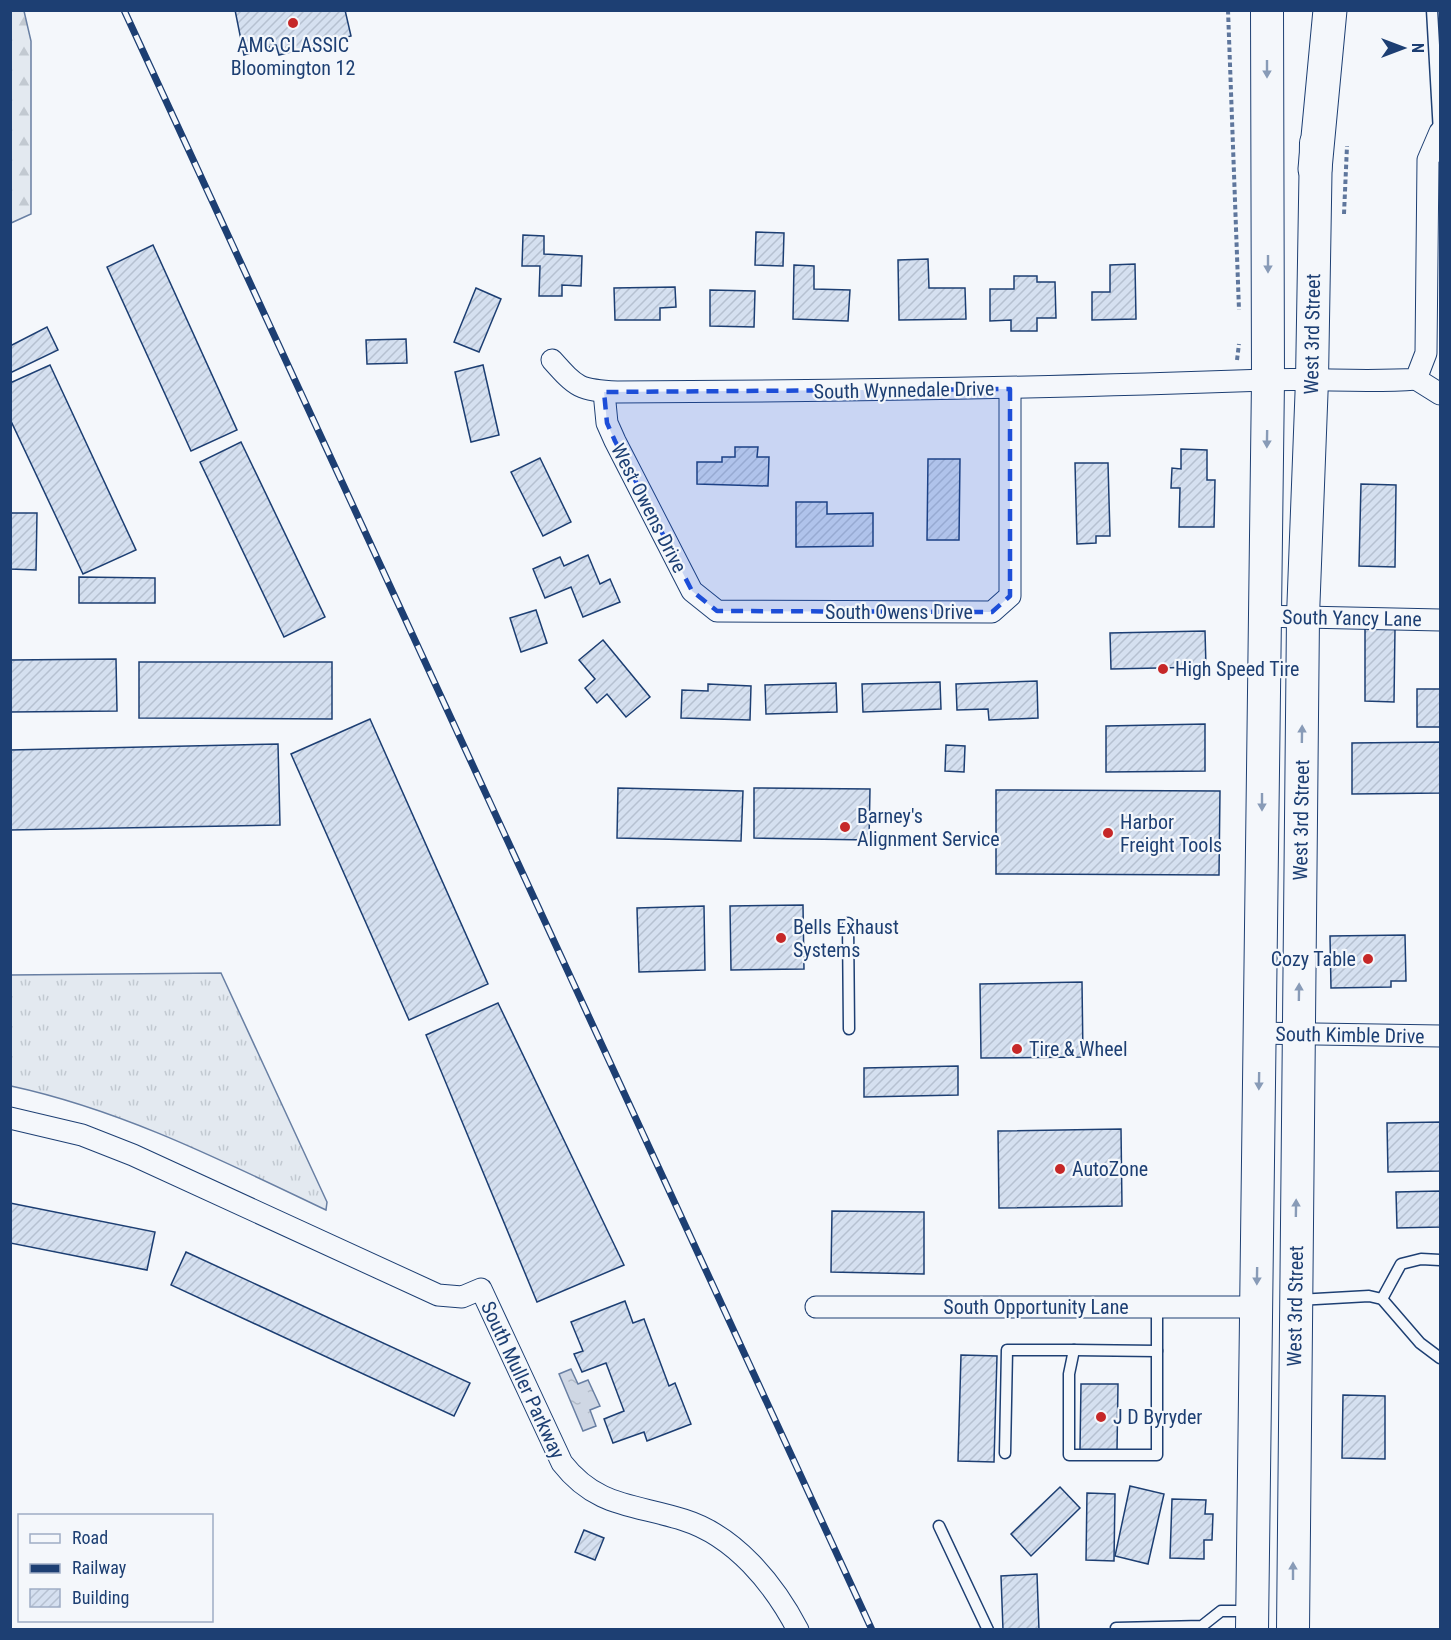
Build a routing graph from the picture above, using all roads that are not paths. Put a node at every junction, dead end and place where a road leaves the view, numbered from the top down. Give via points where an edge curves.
1 (1267, 10) edge
2 (1318, 10) edge
3 (1330, 10) edge
4 (1432, 10) edge
5 (1436, 51) edge
6 (1440, 133) edge
7 (1316, 169) junction
8 (552, 360) dead end
9 (1416, 379) junction
10 (1268, 380) junction
11 (1312, 380) junction
12 (1010, 389) junction
13 (604, 392) junction
14 (1440, 394) edge
15 (717, 611) joint
16 (1263, 616) junction
17 (1303, 616) junction
18 (1440, 620) edge
19 (848, 923) dead end
20 (849, 1029) dead end
21 (1260, 1033) junction
22 (1299, 1033) junction
23 (1440, 1036) edge
24 (10, 1118) edge
25 (1440, 1260) edge
26 (1382, 1299) junction
27 (1295, 1300) junction
28 (816, 1307) dead end
29 (1157, 1307) junction
30 (1256, 1307) junction
31 (1074, 1350) junction
32 (1157, 1351) junction
33 (1440, 1358) edge
34 (1005, 1453) dead end
35 (939, 1526) dead end
36 (1252, 1620) edge
37 (1293, 1620) edge
38 (1116, 1628) dead end
39 (798, 1629) edge
40 (988, 1629) edge

1 -> 10 main road, West 3rd Street
2 - 7 main road, West 3rd Street
3 - 7 highway
4 - 5 lane
5 - 6 lane
6 - 9 street via 1428,160 1426,353
7 - 11 main road, West 3rd Street
8 - 13 street, South Wynnedale Drive via 578,387
9 - 11 street, South Wynnedale Drive
9 - 14 street
10 - 11 street, South Wynnedale Drive
10 - 12 street, South Wynnedale Drive
10 -> 16 main road, West 3rd Street
11 - 17 main road, West 3rd Street
12 - 13 street, South Wynnedale Drive
12 - 15 street, South Owens Drive via 1010,596 992,612
13 - 15 street, West Owens Drive via 607,423 692,591
16 - 17 street, South Yancy Lane
16 -> 21 main road, West 3rd Street
17 - 18 street, South Yancy Lane
22 -> 17 main road, West 3rd Street
19 - 20 lane
21 - 22 street, South Kimble Drive
21 -> 30 main road, West 3rd Street
22 - 23 street, South Kimble Drive
27 -> 22 main road, West 3rd Street
24 - 39 street, South Muller Parkway via 72,1132 133,1155 438,1295 462,1298 481,1289 562,1464 573,1478 610,1502 685,1520 707,1530 759,1572
25 - 26 lane via 1401,1264
26 - 27 lane via 1369,1296
26 - 33 lane via 1420,1343
37 -> 27 main road, West 3rd Street
28 - 29 street, South Opportunity Lane
29 - 30 street, South Opportunity Lane
29 - 32 lane
30 - 36 main road, West 3rd Street
31 - 32 lane
31 - 32 lane via 1069,1374 1069,1455 1157,1455
31 - 34 lane via 1006,1350
35 - 40 lane
36 - 37 main road
36 - 38 lane via 1221,1611 1202,1626

